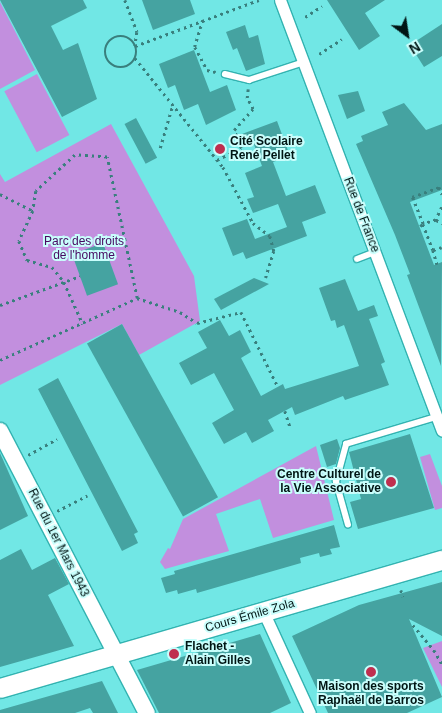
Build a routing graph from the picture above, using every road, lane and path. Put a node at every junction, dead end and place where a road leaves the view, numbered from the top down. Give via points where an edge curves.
1 (246, 0) edge
2 (259, 0) edge
3 (280, 0) edge
4 (126, 1) edge
5 (247, 4) junction
6 (322, 6) dead end
7 (305, 17) dead end
8 (203, 20) junction
9 (342, 39) dead end
10 (135, 46) junction
11 (319, 54) dead end
12 (135, 58) junction
13 (304, 62) junction
14 (225, 74) joint
15 (249, 80) junction
16 (172, 107) junction
17 (160, 148) dead end
18 (217, 160) junction
19 (441, 187) edge
20 (0, 194) edge
21 (442, 194) edge
22 (442, 207) edge
23 (33, 211) junction
24 (436, 220) junction
25 (442, 223) edge
26 (421, 225) junction
27 (442, 247) edge
28 (433, 250) junction
29 (375, 252) junction
30 (356, 258) dead end
31 (436, 264) dead end
32 (80, 276) dead end
33 (266, 278) dead end
34 (64, 282) junction
35 (137, 298) junction
36 (0, 305) edge
37 (83, 324) junction
38 (0, 360) edge
39 (278, 387) dead end
40 (284, 411) dead end
41 (436, 417) junction
42 (291, 429) dead end
43 (0, 430) edge
44 (442, 431) edge
45 (57, 439) dead end
46 (16, 461) junction
47 (87, 496) dead end
48 (45, 517) junction
49 (348, 525) dead end
50 (442, 560) edge
51 (401, 590) dead end
52 (403, 597) dead end
53 (263, 611) junction
54 (413, 625) dead end
55 (117, 654) junction
56 (442, 664) edge
57 (0, 688) edge
58 (147, 713) edge
59 (310, 713) edge

1 - 5 path
2 - 5 path
3 - 13 street, Rue de France
4 - 10 path via 137,32
5 - 8 path
6 - 7 path
8 - 10 path
8 - 14 path via 195,47 199,58 206,70
9 - 11 path
10 - 12 path
10 - 12 path via 130,39 120,36 110,40 105,50 110,64 119,68 128,66
12 - 16 path
13 - 15 lane
13 - 29 street, Rue de France
14 - 15 lane
15 - 18 path via 248,98 253,109 234,130 241,148
16 - 17 path
16 - 18 path
18 - 33 path via 234,183 253,223 270,236 274,251
19 - 21 path
19 - 26 path via 412,197
20 - 23 path
22 - 24 path
23 - 34 path via 19,241 27,260 52,267
23 - 35 path via 36,191 75,155 107,157
24 - 25 path
24 - 26 path
26 - 28 path
27 - 28 path
28 - 31 path
29 - 30 lane
29 - 41 street, Rue de France
32 - 34 path
34 - 36 path
34 - 37 path
35 - 37 path
35 - 39 path via 180,312 197,323 241,312
37 - 38 path
40 - 42 path
41 - 44 street, Rue de France
41 - 49 lane via 346,444 336,482
43 - 46 street, Rue du 1er Mars 1943
45 - 46 path
46 - 48 street, Rue du 1er Mars 1943
47 - 48 path
48 - 55 street, Rue du 1er Mars 1943
50 - 53 main road, Cours Émile Zola
51 - 52 path
53 - 55 main road, Cours Émile Zola
53 - 59 street
54 - 56 path
55 - 57 main road, Cours Émile Zola
55 - 58 street, Rue du 1er Mars 1943

